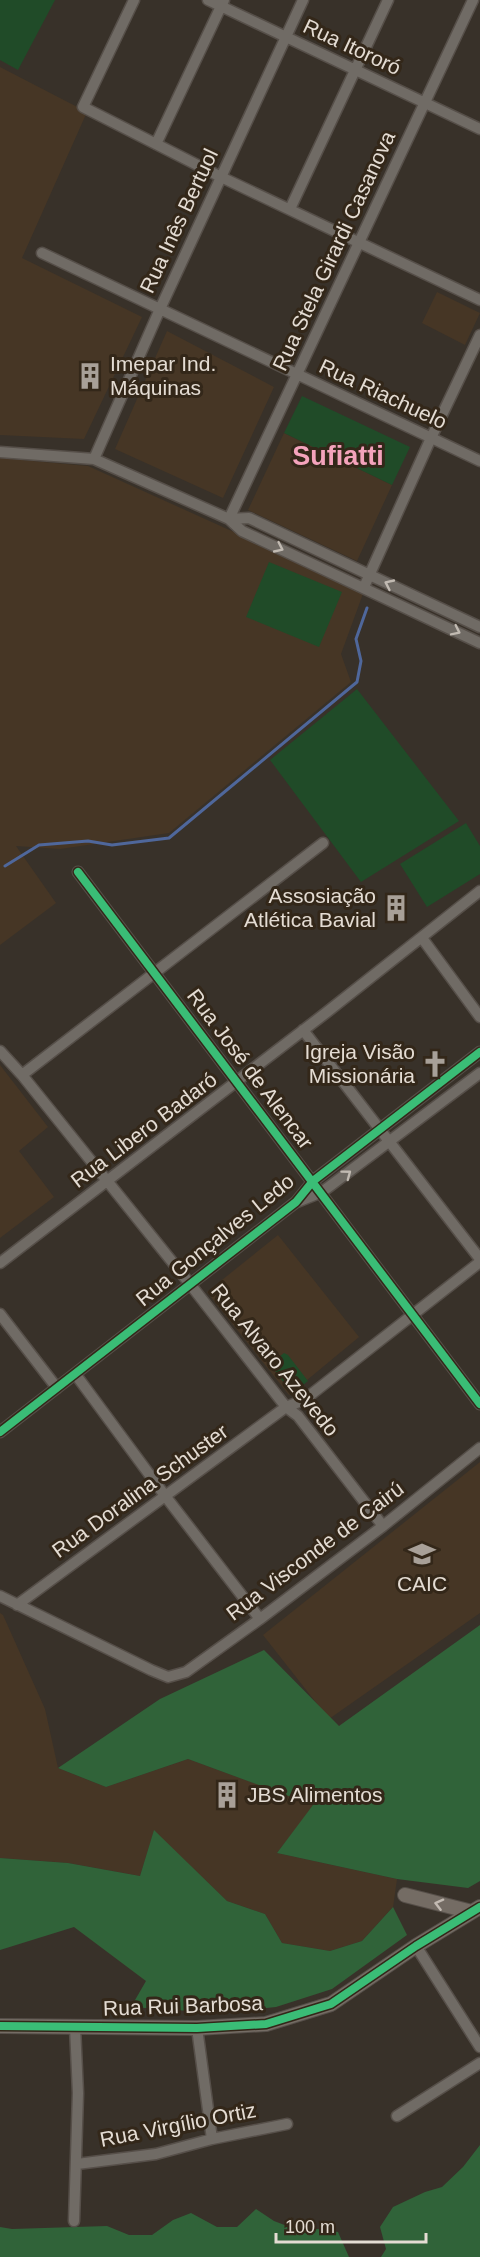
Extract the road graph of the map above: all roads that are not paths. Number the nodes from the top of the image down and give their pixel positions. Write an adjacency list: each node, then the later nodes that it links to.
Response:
1 (134, 0): 11 (street)
2 (208, 0): 6 (street, Rua Itororó)
3 (303, 0): 7 (street, Rua Inês Bertuol)
4 (388, 0): 8 (street)
5 (474, 0): 9 (street, Rua Stela Girardi Casanova)
6 (223, 3): 7 (street, Rua Itororó); 11 (street)
7 (286, 37): 8 (street, Rua Itororó); 12 (street, Rua Inês Bertuol)
8 (356, 69): 9 (street, Rua Itororó); 13 (street)
9 (425, 104): 10 (street, Rua Itororó); 14 (street, Rua Stela Girardi Casanova)
10 (480, 129)
11 (156, 144): 12 (street)
12 (221, 177): 13 (street); 17 (street, Rua Inês Bertuol)
13 (290, 209): 14 (street)
14 (359, 242): 16 (street); 19 (street, Rua Stela Girardi Casanova)
15 (42, 253): 17 (street, Rua Riachuelo)
16 (480, 300)
17 (160, 309): 19 (street, Rua Riachuelo); 22 (street, Rua Inês Bertuol)
18 (480, 335): 20 (street)
19 (298, 376): 20 (street, Rua Riachuelo); 24 (street, Rua Stela Girardi Casanova)
20 (431, 438): 23 (street, Rua Riachuelo); 27 (street)
21 (0, 452): 22 (street)
22 (94, 459): 24 (street)
23 (480, 461)
24 (229, 519): 25 (street); 26 (street, one-way to 26)
25 (308, 546): 26 (street); 27 (street)
26 (302, 558): 28 (street)
27 (370, 574): 28 (street); 29 (street, one-way to 27)
28 (364, 587): 30 (street)
29 (442, 608): 30 (street); 31 (street)
30 (435, 622): 32 (street, one-way to 32)
31 (480, 627)
32 (480, 643)
33 (323, 843): 37 (street)
34 (78, 872): 37 (street, Rua José de Alencar)
35 (480, 891): 36 (street, Rua Libero Badaró)
36 (422, 938): 38 (street); 39 (street, Rua Libero Badaró)
37 (154, 973): 43 (street); 44 (street, Rua José de Alencar)
38 (480, 1017)
39 (303, 1030): 44 (street, Rua Libero Badaró); 47 (street)
40 (0, 1051): 43 (street, Rua Alvaro Azevedo)
41 (480, 1052): 45 (street, Rua Gonçalves Ledo)
42 (480, 1073): 46 (street, Rua Gonçalves Ledo)
43 (22, 1076): 49 (street, Rua Alvaro Azevedo)
44 (237, 1081): 49 (street, Rua Libero Badaró); 50 (street, Rua José de Alencar)
45 (438, 1084): 46 (street); 47 (street, Rua Gonçalves Ledo)
46 (447, 1098): 48 (street, Rua Gonçalves Ledo)
47 (379, 1129): 48 (street); 50 (street, Rua Gonçalves Ledo)
48 (389, 1142): 51 (street, Rua Gonçalves Ledo, one-way to 48); 53 (street)
49 (105, 1181): 54 (street, Rua Libero Badaró); 55 (street, Rua Alvaro Azevedo)
50 (313, 1181): 51 (street, Rua José de Alencar); 52 (street, Rua Gonçalves Ledo)
51 (322, 1192): 52 (street, Rua Gonçalves Ledo); 57 (street, Rua José de Alencar)
52 (296, 1202): 55 (street, Rua Gonçalves Ledo)
53 (480, 1261): 57 (street, Rua Doralina Schuster)
54 (0, 1263)
55 (190, 1284): 58 (street, Rua Gonçalves Ledo); 61 (street, Rua Alvaro Azevedo)
56 (0, 1314): 59 (street)
57 (413, 1314): 60 (street, Rua José de Alencar); 61 (street, Rua Doralina Schuster)
58 (76, 1375): 59 (street, Rua Gonçalves Ledo); 64 (street)
59 (57, 1389): 62 (street, Rua Gonçalves Ledo)
60 (480, 1404)
61 (286, 1407): 64 (street, Rua Doralina Schuster); 65 (street, Rua Alvaro Azevedo)
62 (0, 1432)
63 (480, 1448): 65 (street, Rua Visconde de Cairú)
64 (166, 1497): 67 (street, Rua Doralina Schuster); 68 (street)
65 (383, 1526): 68 (street, Rua Visconde de Cairú)
66 (0, 1596): 67 (street)
67 (17, 1605): 68 (street, Rua Visconde de Cairú)
68 (260, 1619)
69 (405, 1895): 70 (main road, one-way to 69)
70 (476, 1909): 71 (main road, Rua Rui Barbosa)
71 (416, 1946): 74 (main road, Rua Rui Barbosa); 75 (street)
72 (0, 2026): 73 (main road, Rua Rui Barbosa)
73 (75, 2027): 74 (main road, Rua Rui Barbosa); 80 (street)
74 (197, 2028): 79 (street)
75 (480, 2047)
76 (480, 2063): 77 (street)
77 (397, 2116)
78 (287, 2124): 79 (street, Rua Virgílio Ortiz)
79 (212, 2139): 80 (street, Rua Virgílio Ortiz)
80 (77, 2164): 81 (street)
81 (74, 2221)

